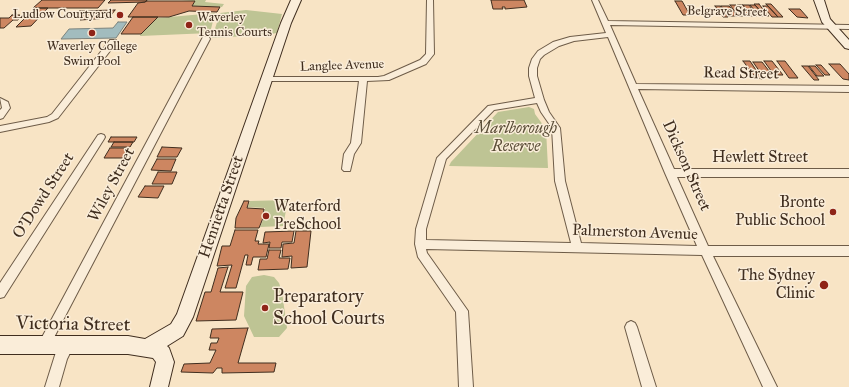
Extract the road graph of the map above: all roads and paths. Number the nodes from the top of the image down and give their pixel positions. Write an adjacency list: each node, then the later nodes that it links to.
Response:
1 (296, 0): 12 (street, Henrietta Street)
2 (430, 0): 13 (street, Langlee Avenue)
3 (594, 0): 5 (street, Dickson Street)
4 (818, 0): 6 (street)
5 (605, 23): 6 (street, Belgrave Street); 8 (street, Dickson Street)
6 (830, 26): 7 (street, Belgrave Street); 11 (street)
7 (849, 27)
8 (610, 35): 14 (street, Dickson Street); 16 (street)
9 (206, 40): 31 (street, Wiley Street)
10 (113, 42): 19 (street)
11 (849, 46)
12 (266, 79): 13 (street, Langlee Avenue); 33 (street, Henrietta Street)
13 (363, 80): 21 (street)
14 (632, 86): 15 (street, Read Street); 22 (street, Dickson Street)
15 (849, 90)
16 (540, 100): 24 (street); 25 (street)
17 (0, 101): 18 (street)
18 (0, 116)
19 (0, 129)
20 (101, 137): 28 (street, O'Dowd Street)
21 (347, 169)
22 (670, 173): 23 (street, Hewlett Street); 26 (street, Dickson Street)
23 (849, 173)
24 (420, 244): 25 (street, Palmerston Avenue); 36 (street)
25 (577, 247): 26 (street, Palmerston Avenue)
26 (706, 251): 27 (street, Palmerston Avenue); 38 (street, Dickson Street)
27 (849, 251)
28 (0, 293)
29 (631, 327): 37 (street)
30 (0, 345): 31 (street, Victoria Street)
31 (44, 345): 32 (street, Victoria Street)
32 (68, 345): 33 (street, Victoria Street); 34 (street)
33 (146, 349): 35 (street)
34 (52, 387)
35 (159, 387)
36 (466, 387)
37 (649, 387)
38 (770, 387)

